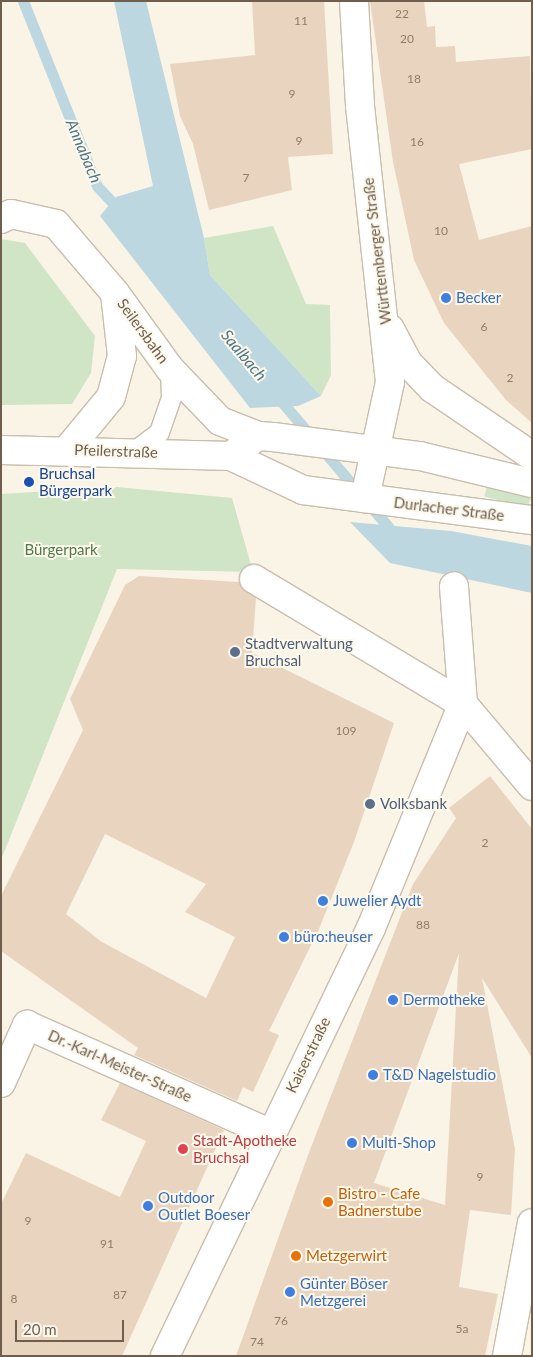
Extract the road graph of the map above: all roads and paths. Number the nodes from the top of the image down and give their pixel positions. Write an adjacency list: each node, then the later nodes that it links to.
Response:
1 (354, 1): 4 (street, Württemberger Straße)
2 (1, 219): 3 (street, Seilersbahn)
3 (115, 293): 5 (street, Seilersbahn); 7 (street, Seilersbahn)
4 (386, 321): 10 (street, Württemberger Straße); 12 (street)
5 (170, 369): 6 (street, Seilersbahn); 9 (lane, Seilersbahn)
6 (265, 436): 10 (street); 11 (street)
7 (68, 449): 8 (street, Pfeilerstraße); 9 (street, Pfeilerstraße)
8 (1, 450)
9 (134, 451): 11 (street, Pfeilerstraße)
10 (371, 452): 13 (street); 14 (street, Württemberger Straße)
11 (231, 456): 14 (street, Pfeilerstraße)
12 (532, 456)
13 (532, 483)
14 (365, 498): 15 (street, Durlacher Straße)
15 (532, 520)
16 (254, 579): 18 (street)
17 (454, 586): 18 (street)
18 (463, 704): 19 (street); 21 (street, Kaiserstraße)
19 (532, 786)
20 (1, 1083): 21 (street, Dr.-Karl-Meister-Straße)
21 (270, 1133): 23 (street, Kaiserstraße)
22 (532, 1223): 24 (street)
23 (165, 1356)
24 (507, 1356)

